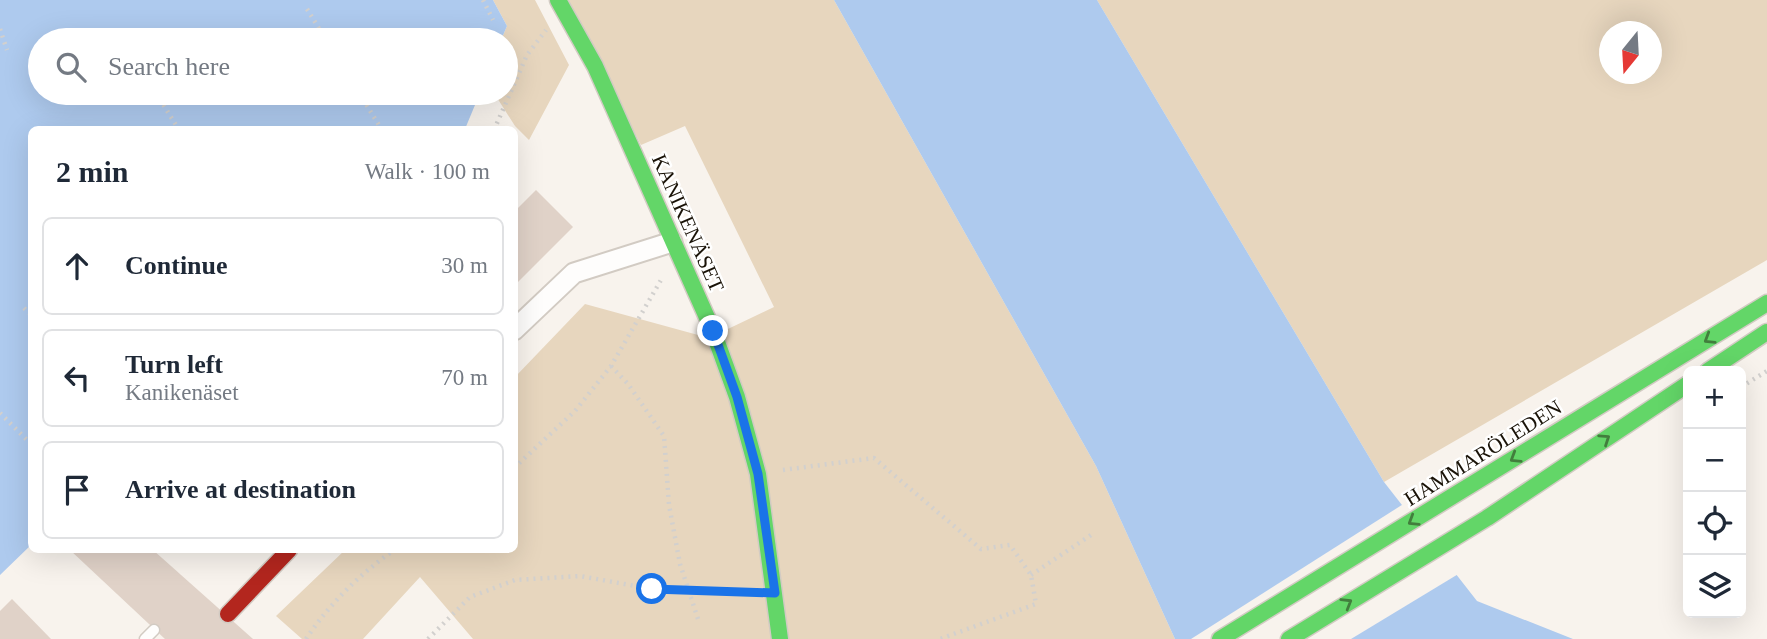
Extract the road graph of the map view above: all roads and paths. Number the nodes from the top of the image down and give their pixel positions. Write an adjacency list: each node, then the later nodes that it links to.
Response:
1 (483, 0): 5 (path)
2 (558, 0): 4 (main road, KANIKENÄSET)
3 (307, 9): 6 (path)
4 (567, 16): 9 (path); 16 (main road, KANIKENÄSET)
5 (493, 20)
6 (319, 28)
7 (0, 29): 8 (path)
8 (7, 50)
9 (518, 75)
10 (163, 105): 13 (path)
11 (366, 105): 14 (path)
12 (505, 105): 15 (path)
13 (177, 126)
14 (380, 126)
15 (496, 126)
16 (674, 248): 20 (street); 22 (path); 30 (main road, KANIKENÄSET)
17 (1767, 303): 45 (main road, HAMMARÖLEDEN, one-way to 45)
18 (24, 308): 19 (path)
19 (28, 312)
20 (518, 326)
21 (1767, 332): 23 (main road)
22 (611, 366): 29 (path); 35 (path)
23 (1716, 366)
24 (1767, 371): 25 (path)
25 (1746, 384)
26 (1683, 387): 46 (main road, one-way to 26)
27 (0, 413): 28 (path)
28 (28, 440)
29 (518, 464)
30 (758, 474): 34 (path); 36 (main road, KANIKENÄSET)
31 (1094, 533): 34 (path)
32 (286, 553): 37 (main road)
33 (390, 553): 41 (path)
34 (1031, 575): 44 (path)
35 (692, 592): 36 (path); 38 (path); 42 (path)
36 (775, 593): 43 (main road, KANIKENÄSET)
37 (228, 614)
38 (698, 619)
39 (154, 630): 40 (lane)
40 (145, 639)
41 (306, 639)
42 (428, 639)
43 (780, 639)
44 (940, 639)
45 (1220, 639)
46 (1289, 639)

